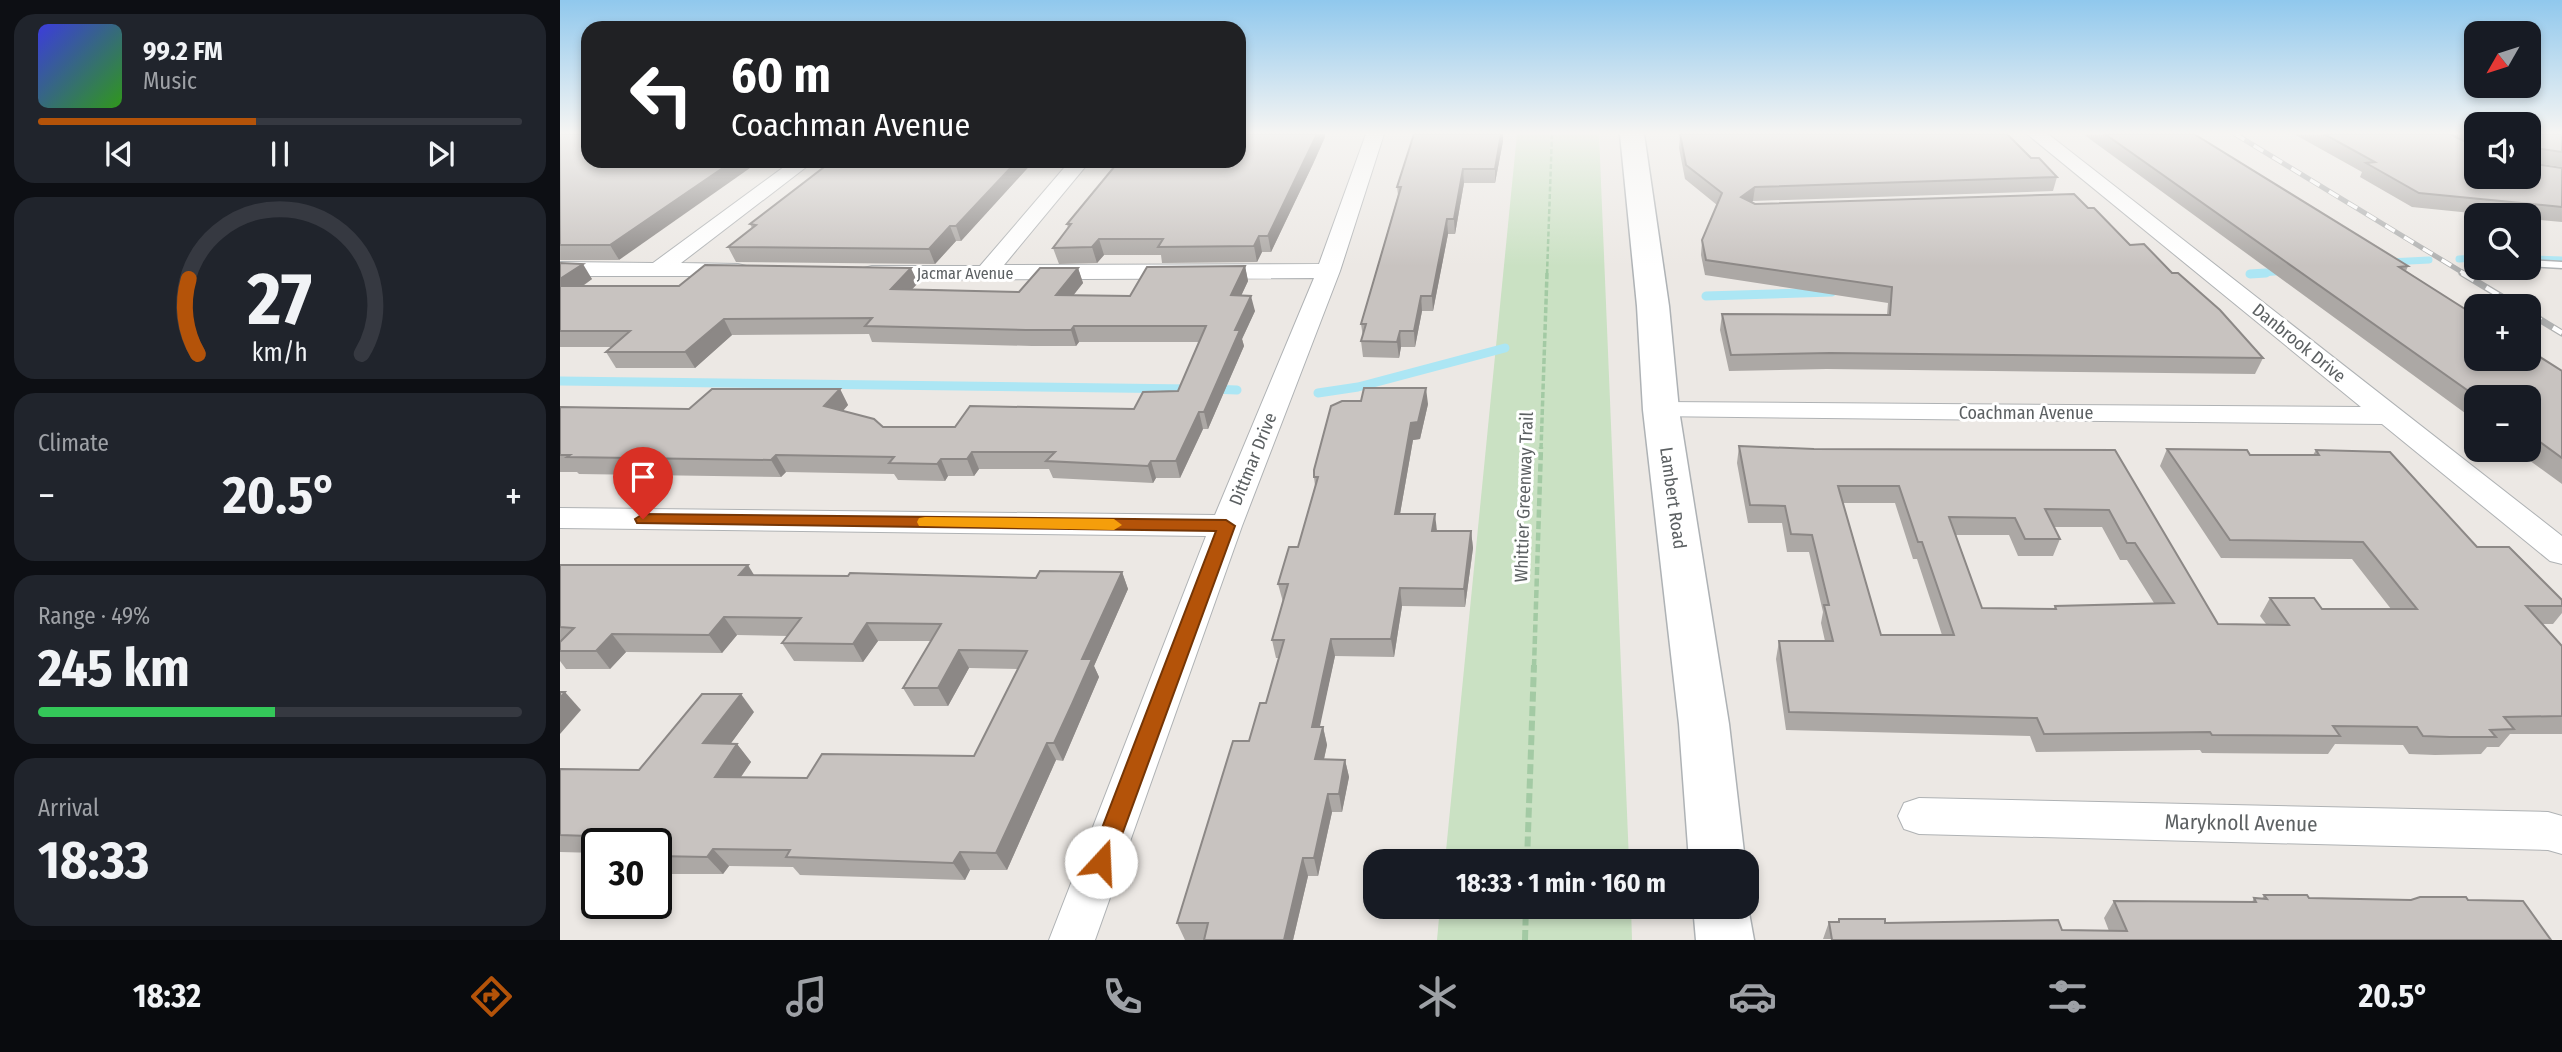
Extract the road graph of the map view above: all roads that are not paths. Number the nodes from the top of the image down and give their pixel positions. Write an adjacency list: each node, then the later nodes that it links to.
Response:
1 (782, 178): 11 (street)
2 (1066, 178): 15 (street)
3 (1360, 178): 12 (street, Dittmar Drive)
4 (1637, 178): 16 (main road, Lambert Road)
5 (2091, 178): 6 (street, Danbrook Drive)
6 (2116, 198): 7 (street); 17 (street, Danbrook Drive)
7 (2088, 199)
8 (2541, 264): 9 (lane)
9 (2562, 265)
10 (560, 269): 11 (street)
11 (658, 271): 13 (street)
12 (1328, 271): 15 (street, Jacmar Avenue); 19 (street, Dittmar Drive)
13 (767, 272)
14 (849, 272): 15 (street, Jacmar Avenue)
15 (985, 274)
16 (1661, 410): 17 (street, Coachman Avenue); 23 (main road, Lambert Road)
17 (2390, 416): 20 (street, Danbrook Drive)
18 (560, 518): 19 (street)
19 (1226, 526): 25 (street, Dittmar Drive)
20 (2562, 553)
21 (1919, 816): 22 (street, Maryknoll Avenue)
22 (2562, 835)
23 (1716, 849)
24 (1723, 919): 26 (main road)
25 (1072, 940)
26 (1725, 940)

